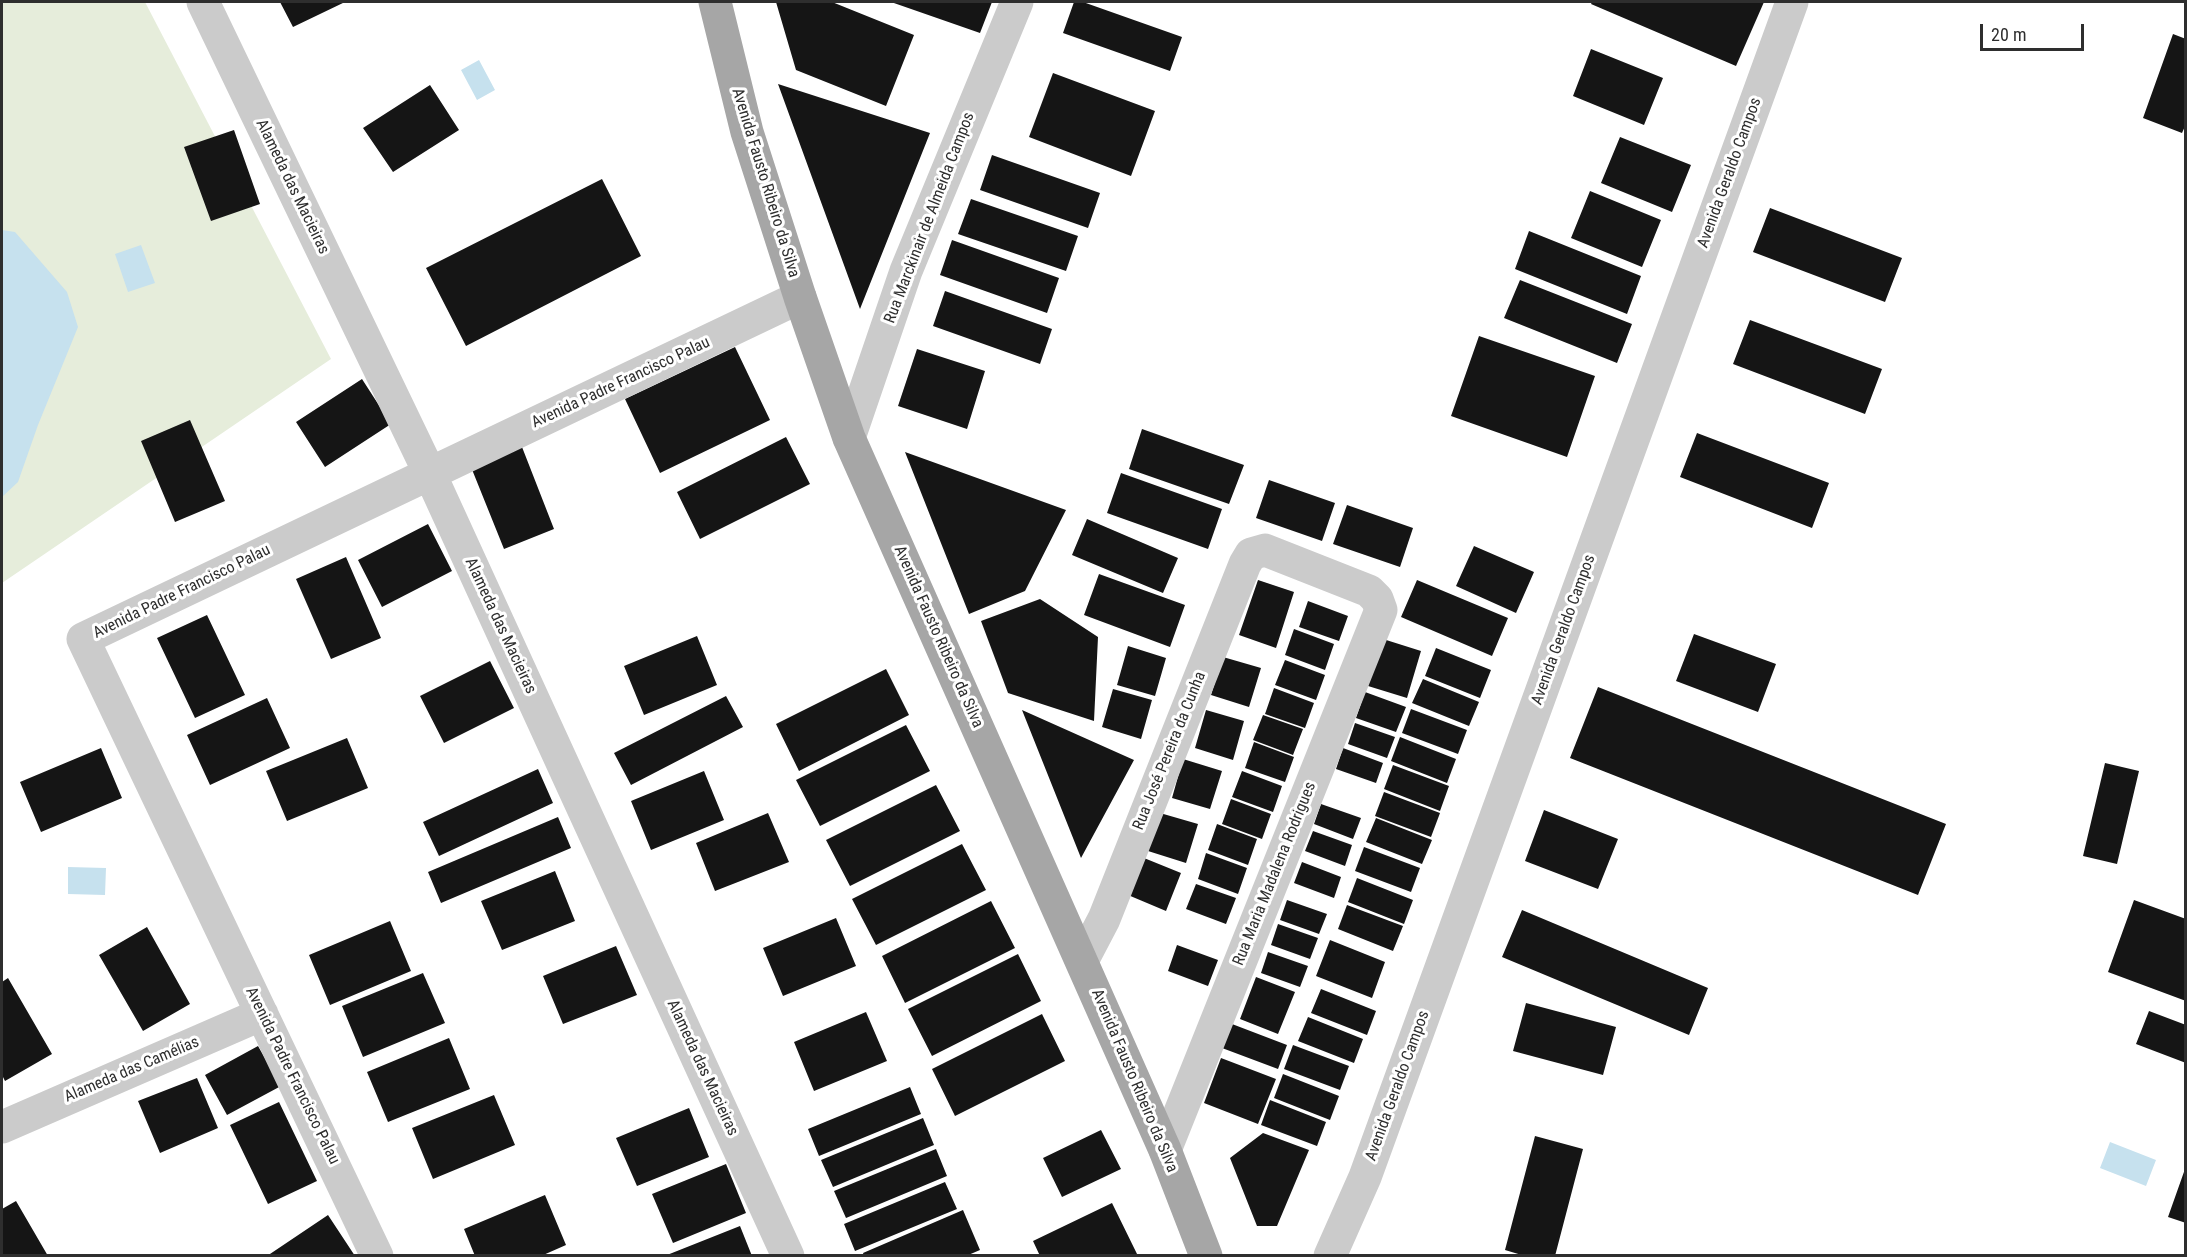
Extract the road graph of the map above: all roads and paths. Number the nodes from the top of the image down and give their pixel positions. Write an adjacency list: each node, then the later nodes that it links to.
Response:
1 (203, 2): 7 (street, Alameda das Macieiras)
2 (715, 2): 5 (main road, Avenida Fausto Ribeiro da Silva)
3 (1017, 2): 6 (street, Rua Marckinair de Almeida Campos)
4 (1792, 2): 16 (street, Avenida Geraldo Campos)
5 (800, 297): 6 (main road, Avenida Fausto Ribeiro da Silva); 7 (street, Avenida Padre Francisco Palau)
6 (849, 438): 9 (main road, Avenida Fausto Ribeiro da Silva)
7 (430, 474): 10 (street, Avenida Padre Francisco Palau); 14 (street, Alameda das Macieiras)
8 (1265, 550): 9 (street, Rua José Pereira da Cunha); 12 (street, Rua Maria Madalena Rodrigues)
9 (1082, 961): 12 (main road, Avenida Fausto Ribeiro da Silva)
10 (262, 1014): 11 (street, Alameda das Camélias); 13 (street, Avenida Padre Francisco Palau)
11 (2, 1127)
12 (1165, 1150): 15 (main road, Avenida Fausto Ribeiro da Silva)
13 (377, 1256)
14 (788, 1256)
15 (1206, 1256)
16 (1330, 1256)

